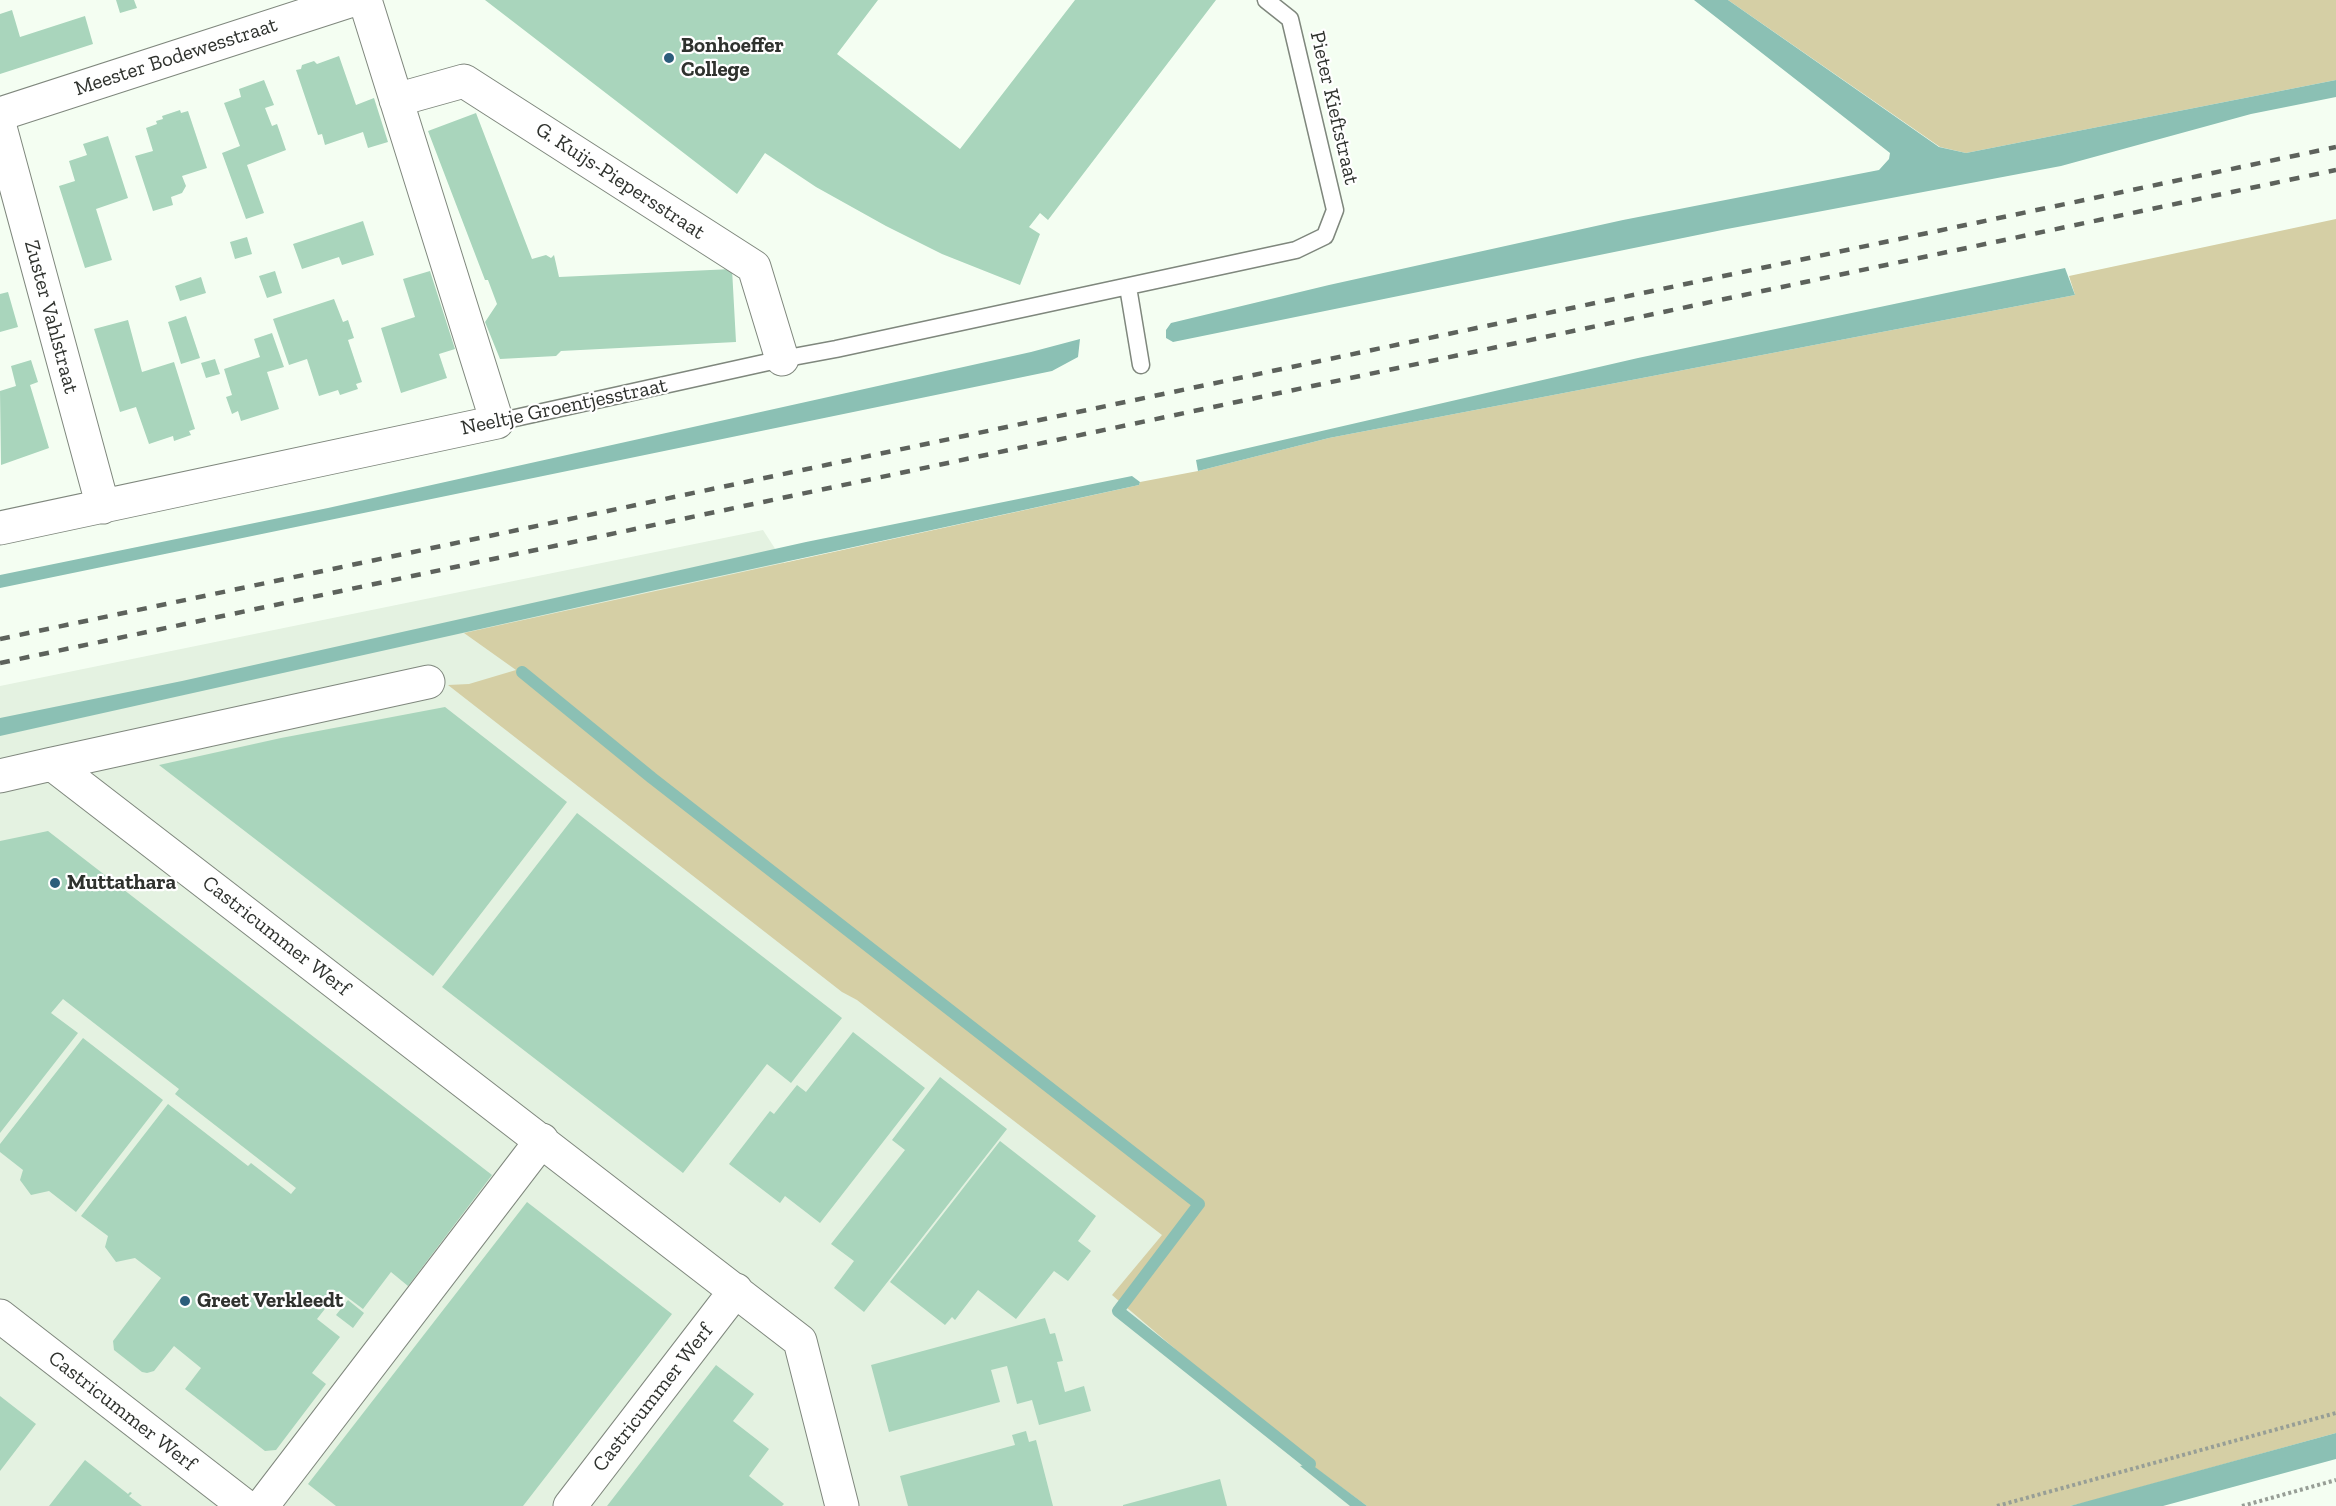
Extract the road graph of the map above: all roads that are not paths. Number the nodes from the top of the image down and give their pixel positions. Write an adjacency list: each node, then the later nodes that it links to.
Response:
1 (352, 0): 5 (street, Meester Bodewesstraat)
2 (365, 0): 4 (street)
3 (1266, 0): 7 (lane, Pieter Kieftstraat)
4 (396, 100): 9 (street, G. Kuijs-Piepersstraat); 11 (street)
5 (0, 114)
6 (0, 127): 12 (street, Zuster Vahlstraat)
7 (1325, 236): 8 (lane, Neeltje Groentjesstraat)
8 (1128, 287): 9 (lane, Neeltje Groentjesstraat); 10 (lane)
9 (782, 359): 11 (lane, Neeltje Groentjesstraat)
10 (1141, 365)
11 (497, 422): 12 (street, Neeltje Groentjesstraat)
12 (103, 507): 13 (street, Neeltje Groentjesstraat)
13 (0, 528)
14 (428, 682): 15 (street)
15 (52, 764): 16 (street); 17 (street, Castricummer Werf)
16 (0, 776)
17 (542, 1140): 18 (street, Castricummer Werf); 21 (street)
18 (735, 1290): 22 (street, Castricummer Werf); 23 (street, Castricummer Werf)
19 (0, 1316): 20 (street, Castricummer Werf)
20 (245, 1506)
21 (261, 1506)
22 (570, 1506)
23 (842, 1506)

